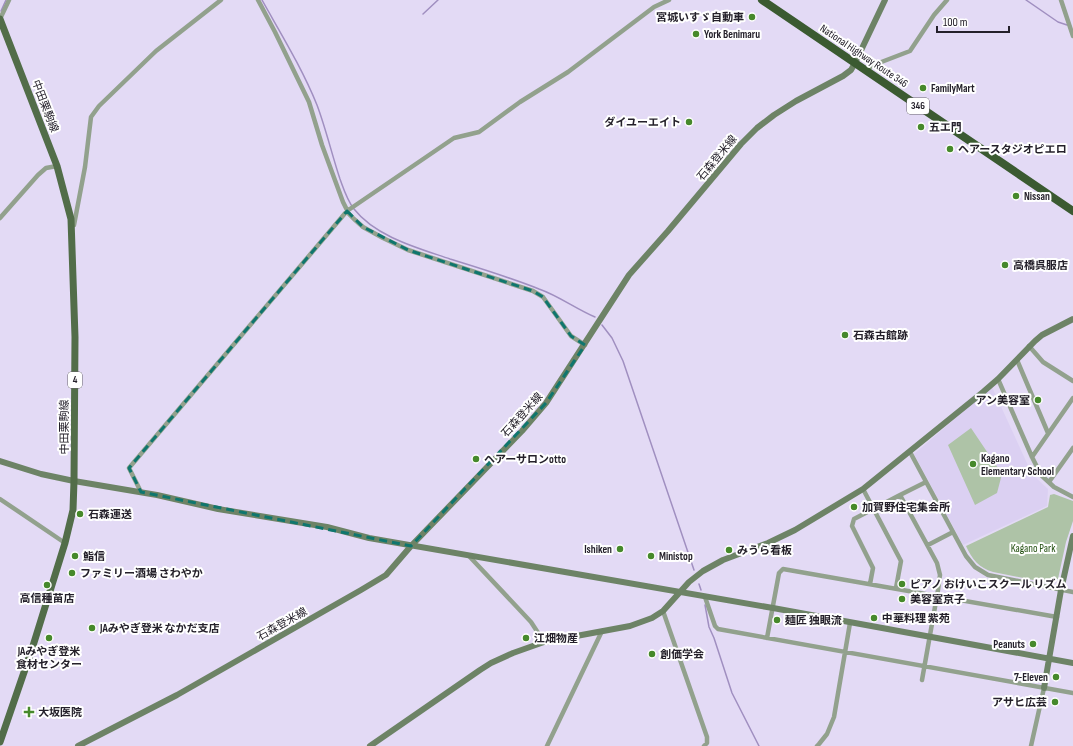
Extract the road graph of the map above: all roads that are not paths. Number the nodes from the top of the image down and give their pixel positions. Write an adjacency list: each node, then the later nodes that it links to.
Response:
1 (9, 0): 9 (street)
2 (220, 0): 17 (street)
3 (258, 0): 14 (street)
4 (669, 0): 14 (street)
5 (762, 0): 11 (highway, National Highway Route 346 / 346)
6 (885, 0): 11 (street, 石森登米線)
7 (947, 0): 12 (street)
8 (1061, 0): 10 (street)
9 (0, 19): 13 (main road, 中田栗駒線 / 4)
10 (1073, 36)
11 (856, 63): 12 (highway, National Highway Route 346 / 346); 19 (street, 石森登米線)
12 (866, 71): 15 (highway, National Highway Route 346 / 346)
13 (57, 166): 16 (street); 17 (main road, 中田栗駒線 / 4)
14 (349, 210): 19 (street); 34 (street)
15 (1073, 211)
16 (0, 218)
17 (72, 233): 30 (main road, 中田栗駒線 / 4)
18 (1073, 319): 20 (street)
19 (585, 345): 43 (street, 石森登米線)
20 (1029, 346): 21 (street); 23 (street)
21 (1017, 360): 22 (street); 25 (street)
22 (998, 379): 27 (street); 28 (street)
23 (1073, 381)
24 (1073, 398): 25 (street)
25 (1048, 433): 28 (street)
26 (1073, 448): 32 (street)
27 (910, 452): 31 (street); 33 (street)
28 (1032, 457): 32 (street)
29 (0, 461): 30 (street)
30 (74, 481): 34 (street); 41 (main road, 中田栗駒線 / 4)
31 (926, 482): 35 (street); 39 (street)
32 (1049, 482): 36 (street)
33 (863, 489): 38 (street); 48 (street)
34 (141, 492): 43 (street)
35 (900, 495): 38 (street); 42 (street)
36 (1073, 497)
37 (0, 500): 41 (street)
38 (874, 510): 45 (street); 46 (street)
39 (953, 532): 42 (street); 47 (street)
40 (1073, 536): 47 (street)
41 (65, 543): 67 (main road, 中田栗駒線 / 4)
42 (928, 545): 50 (street)
43 (411, 546): 44 (street); 68 (street, 石森登米線)
44 (469, 555): 48 (street); 59 (street)
45 (870, 584): 46 (street); 52 (street)
46 (896, 588): 50 (street)
47 (1061, 590): 49 (street); 54 (street)
48 (678, 592): 51 (street); 53 (street)
49 (1073, 592)
50 (937, 596): 54 (street); 57 (street)
51 (705, 597): 52 (street); 58 (street)
52 (773, 608): 55 (street); 58 (street)
53 (663, 611): 56 (street); 71 (street)
54 (1057, 617): 61 (street)
55 (850, 623): 57 (street); 60 (street)
56 (602, 631): 59 (street); 70 (street)
57 (929, 637): 61 (street); 63 (street)
58 (767, 638): 60 (street)
59 (544, 642): 69 (street)
60 (846, 652): 63 (street); 72 (street)
61 (1049, 659): 62 (street); 65 (street)
62 (1073, 663)
63 (924, 666): 64 (street); 65 (street)
64 (922, 680)
65 (1044, 688): 66 (street); 73 (street)
66 (1073, 693)
67 (0, 742)
68 (78, 746)
69 (370, 746)
70 (547, 746)
71 (704, 746)
72 (817, 746)
73 (1031, 746)

